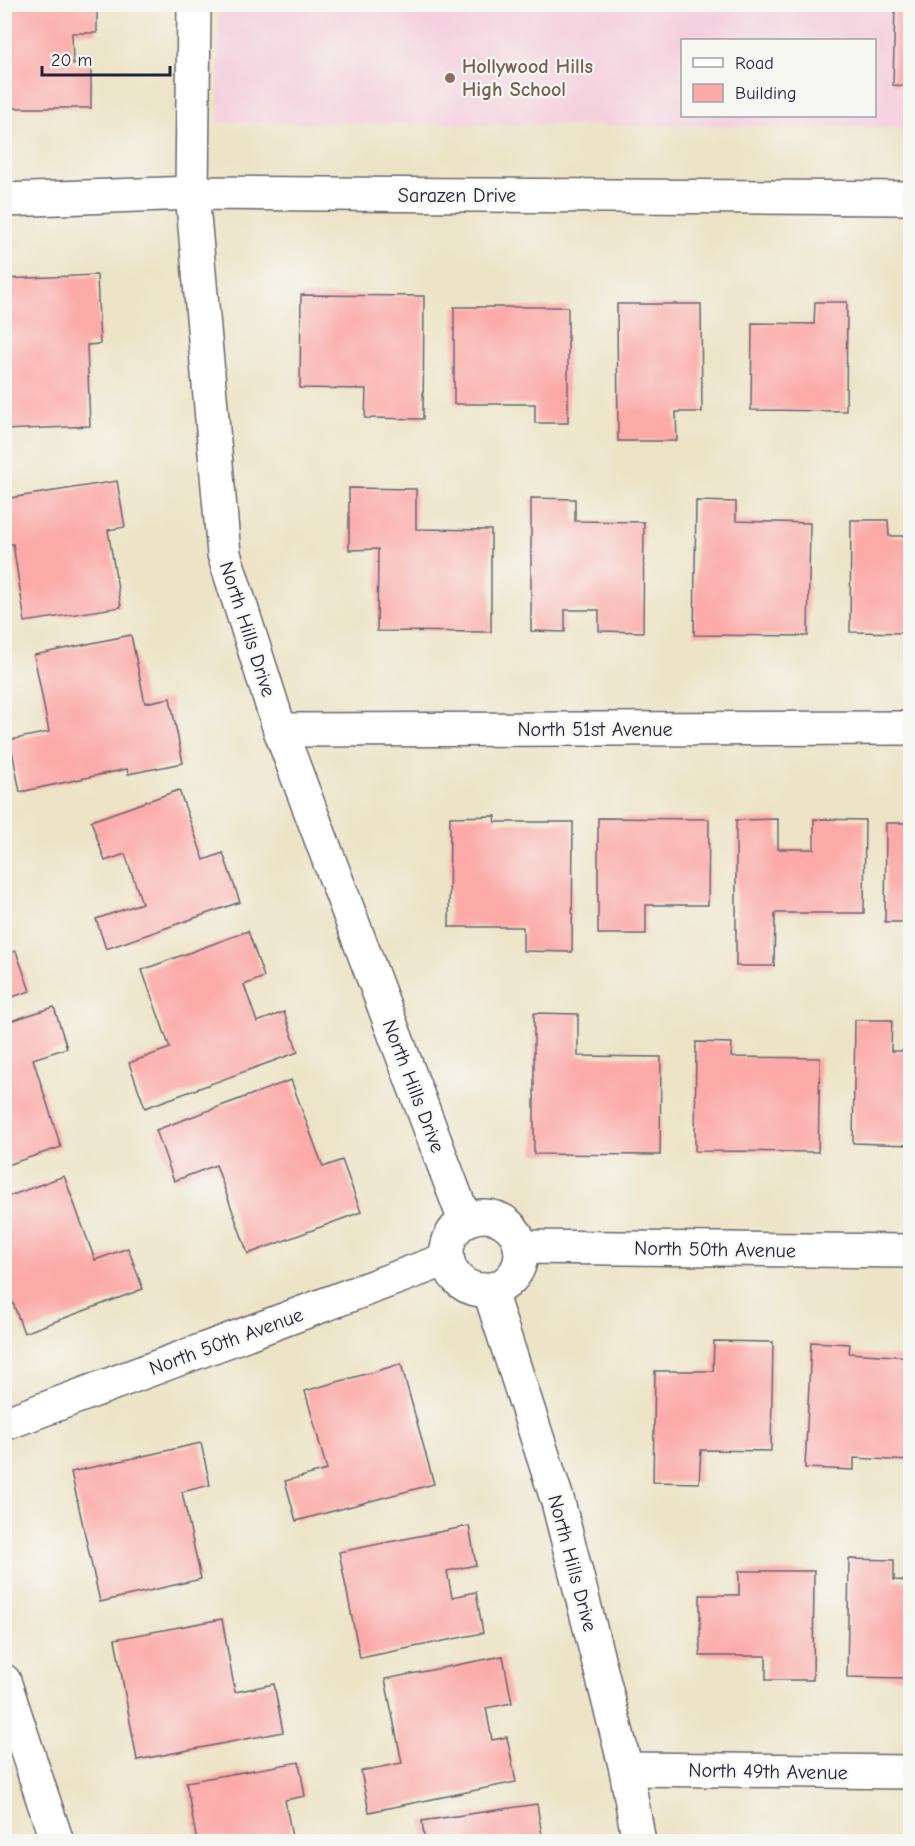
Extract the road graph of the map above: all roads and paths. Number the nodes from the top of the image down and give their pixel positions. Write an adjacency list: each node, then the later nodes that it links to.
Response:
1 (194, 4): 2 (street, North Hills Drive)
2 (192, 193): 3 (street, Sarazen Drive); 4 (street, Sarazen Drive); 6 (street, North Hills Drive)
3 (910, 198)
4 (4, 200)
5 (910, 728): 6 (street, North 51st Avenue)
6 (280, 730): 7 (street, North Hills Drive)
7 (465, 1221): 8 (street); 10 (street)
8 (520, 1247): 9 (street, North 50th Avenue); 11 (street)
9 (910, 1251)
10 (447, 1259): 11 (street); 12 (street, North 50th Avenue)
11 (489, 1289): 14 (street, North Hills Drive)
12 (4, 1424)
13 (4, 1681): 16 (street)
14 (626, 1768): 15 (street, North 49th Avenue); 17 (street, North Hills Drive)
15 (910, 1772)
16 (57, 1842)
17 (639, 1842)

